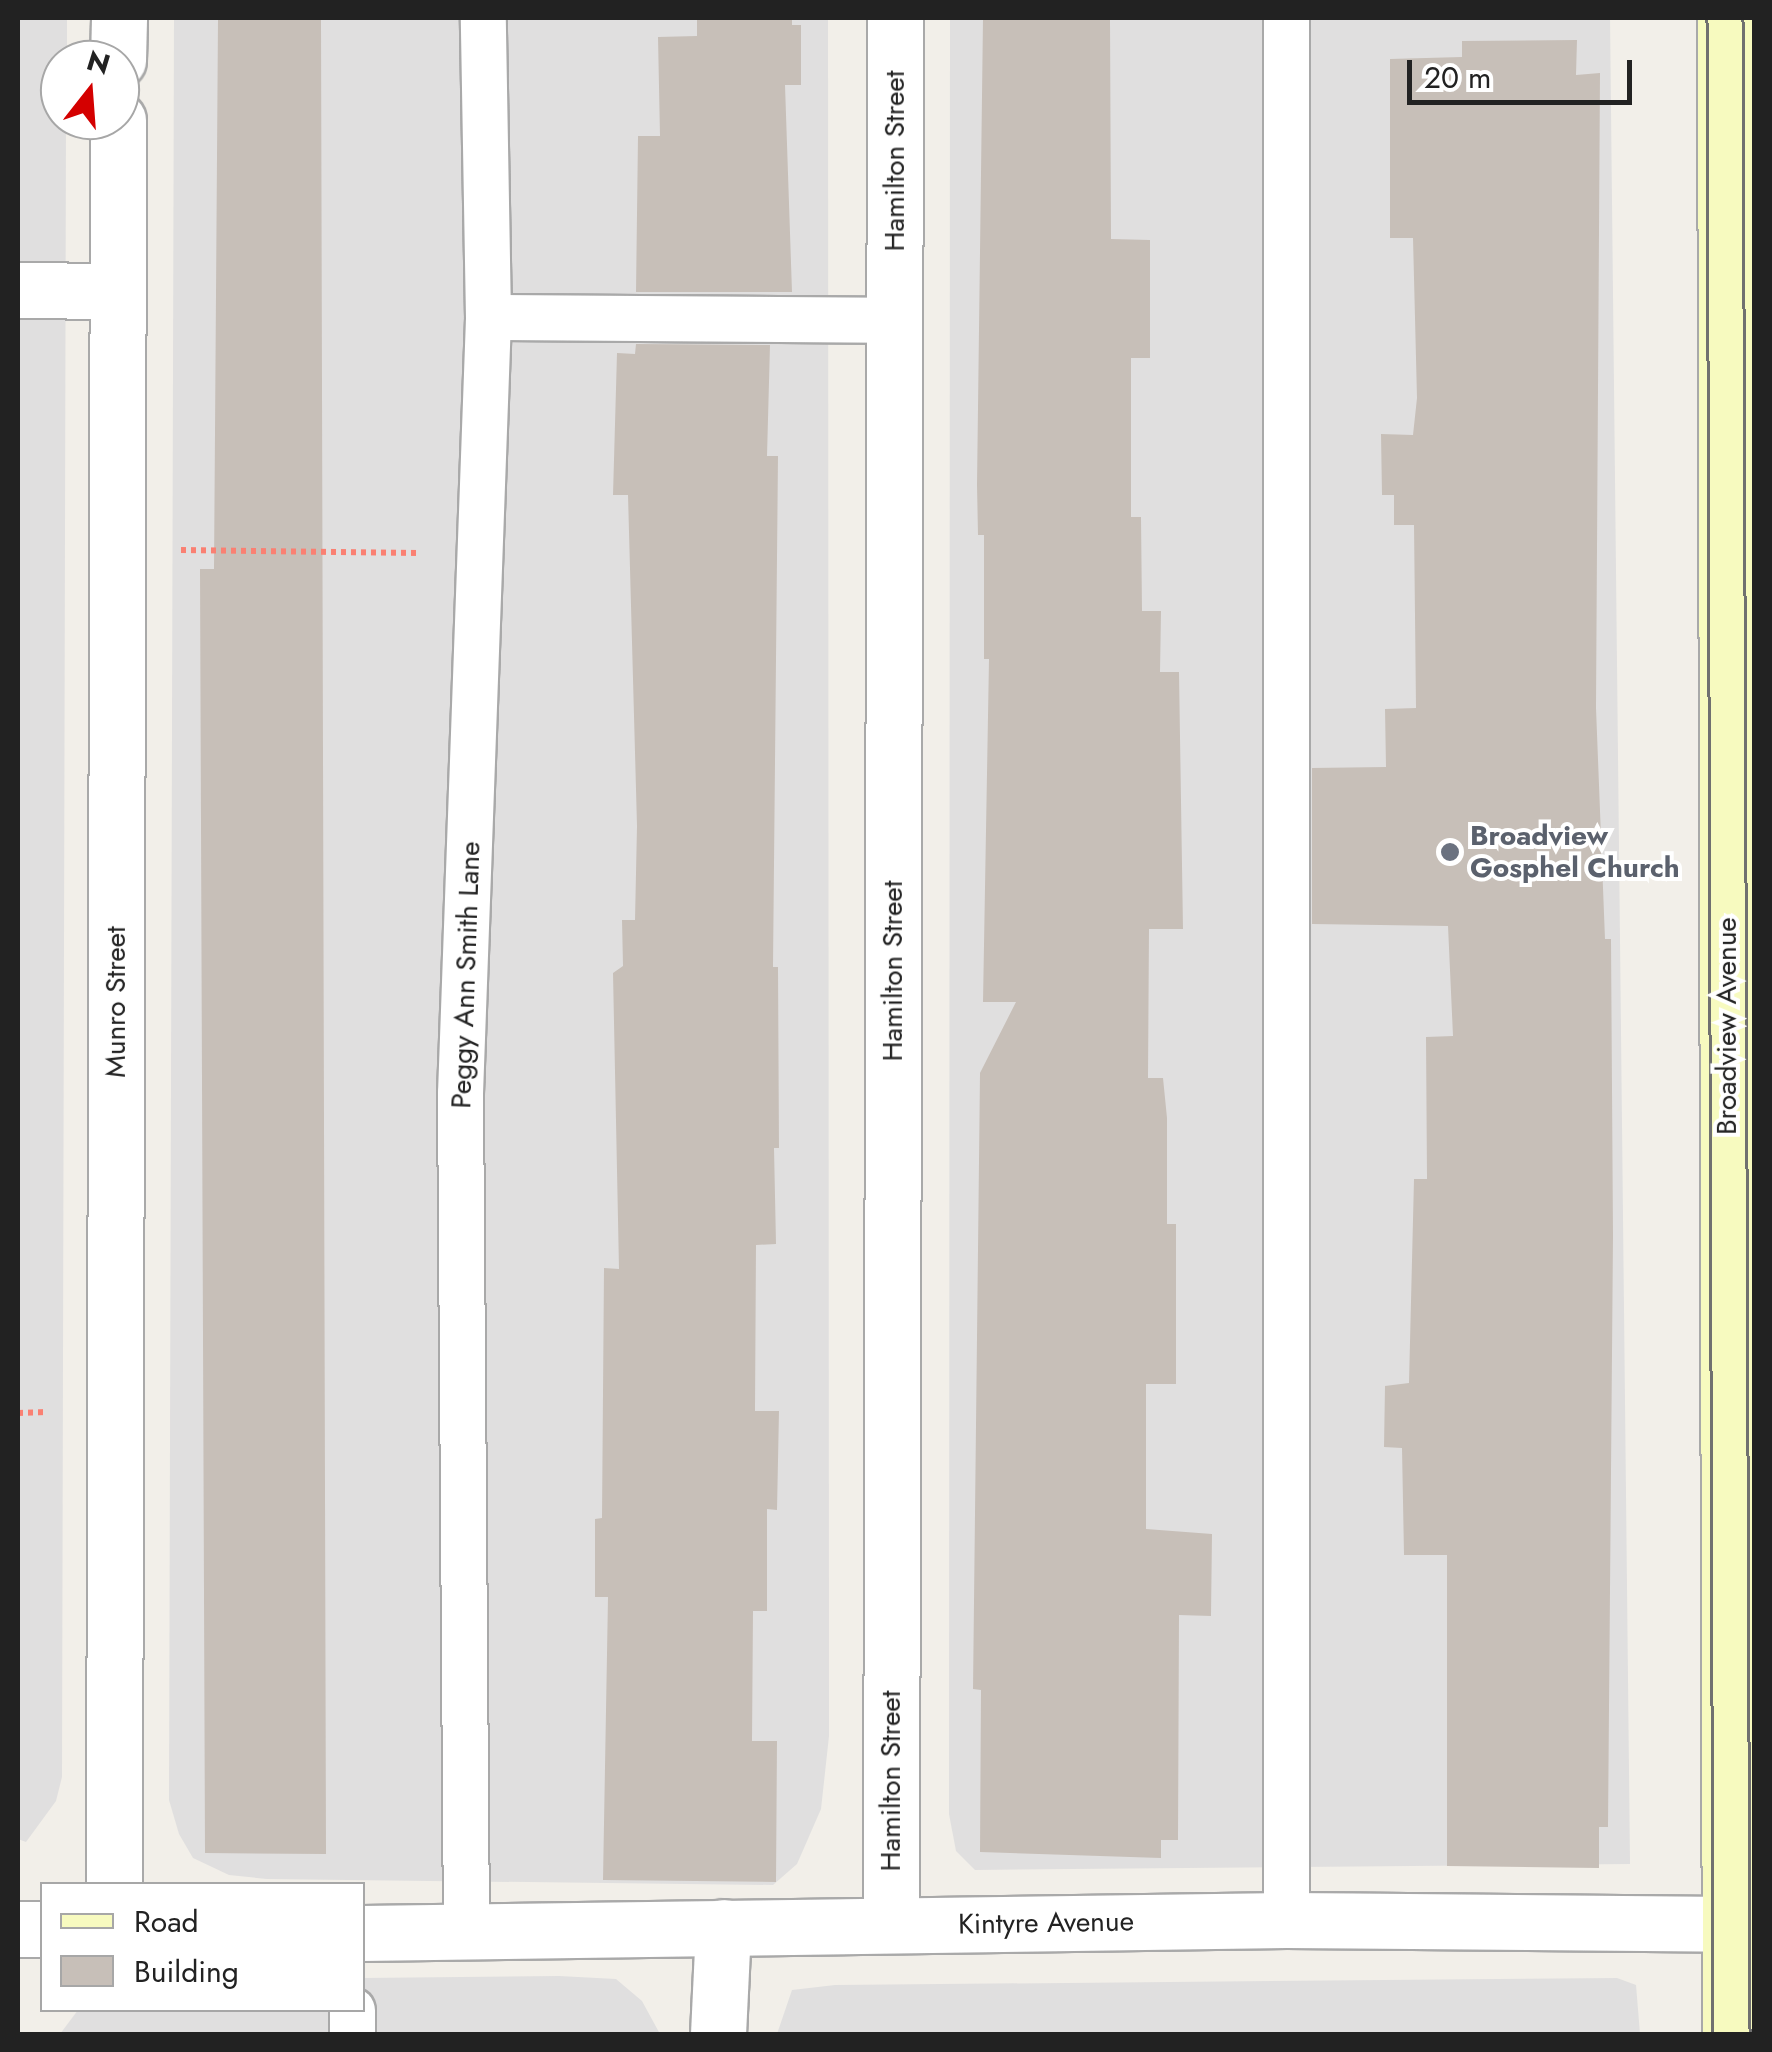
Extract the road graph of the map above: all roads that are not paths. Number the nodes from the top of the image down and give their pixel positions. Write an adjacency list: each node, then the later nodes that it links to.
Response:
1 (483, 18): 8 (lane, Peggy Ann Smith Lane)
2 (895, 18): 9 (street, Hamilton Street)
3 (1286, 18): 12 (lane)
4 (1725, 18): 10 (main road, Broadview Avenue)
5 (118, 140): 7 (street, Munro Street)
6 (18, 290): 7 (street)
7 (117, 291): 11 (street, Munro Street)
8 (488, 317): 9 (lane); 16 (lane, Peggy Ann Smith Lane)
9 (895, 320): 14 (street, Hamilton Street)
10 (1742, 1831): 13 (main road, Broadview Avenue)
11 (114, 1882)
12 (1286, 1920): 13 (street, Kintyre Avenue); 14 (street, Kintyre Avenue)
13 (1730, 1924): 19 (main road, Broadview Avenue)
14 (890, 1925): 15 (street, Kintyre Avenue)
15 (723, 1927): 16 (street, Kintyre Avenue); 18 (street)
16 (466, 1932): 17 (street, Kintyre Avenue)
17 (365, 1933)
18 (718, 2034)
19 (1730, 2034)

